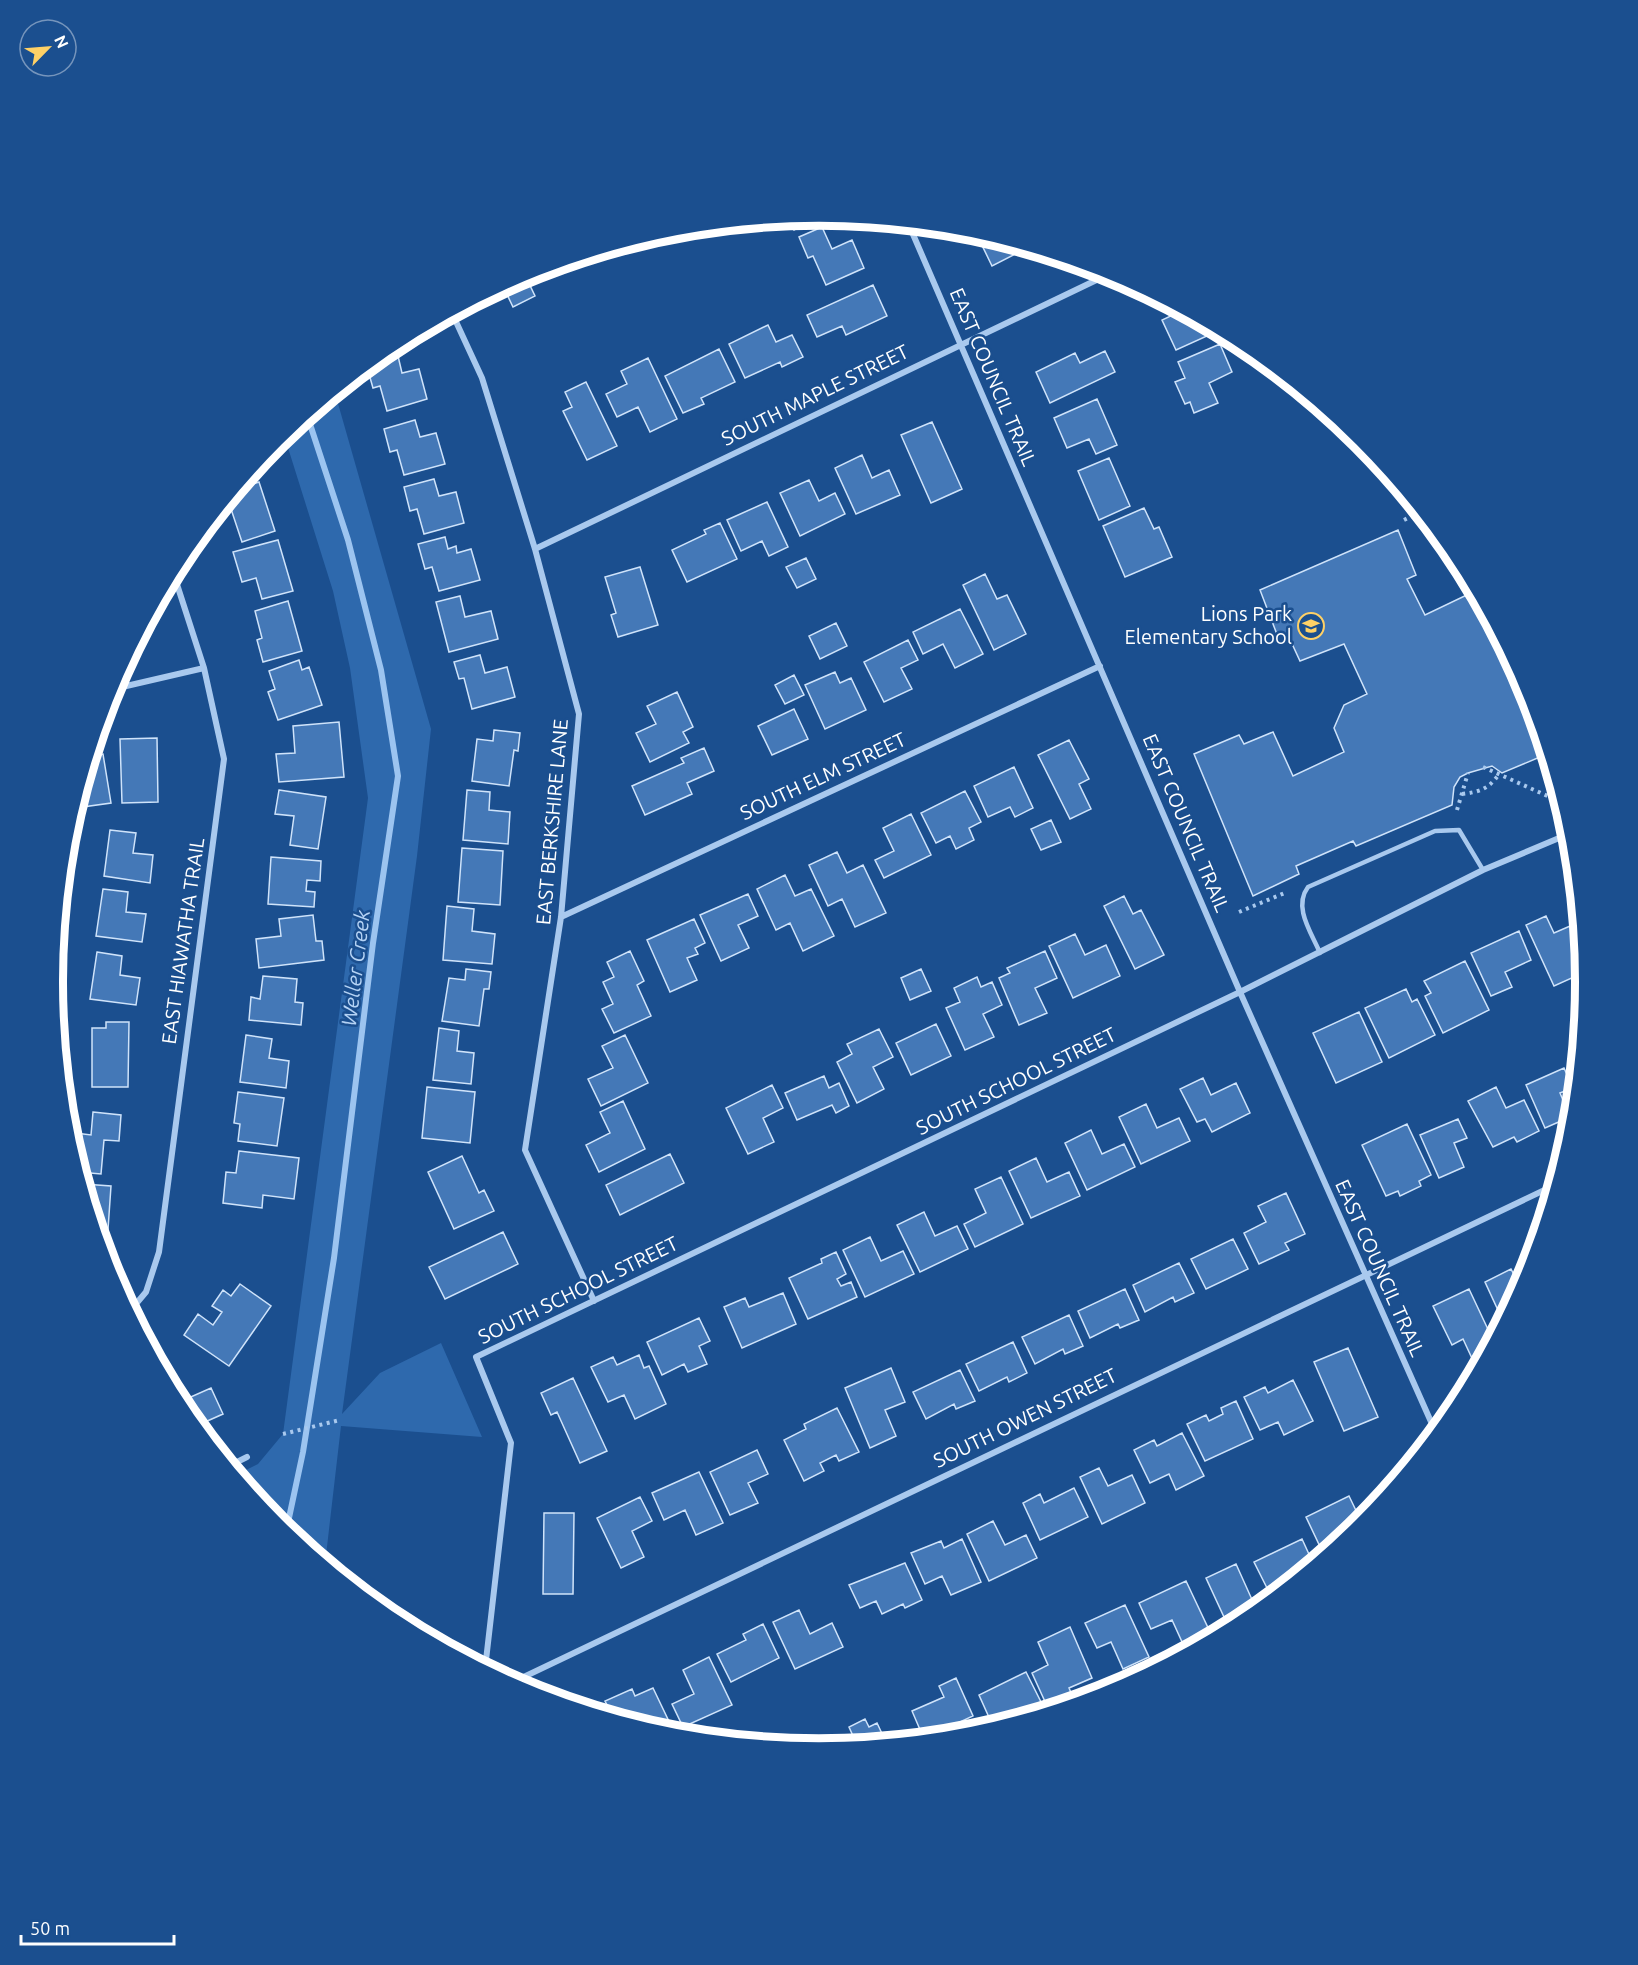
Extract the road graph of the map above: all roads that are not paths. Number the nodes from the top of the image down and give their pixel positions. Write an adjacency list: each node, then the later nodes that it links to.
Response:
1 (912, 232): 4 (street, EAST COUNCIL TRAIL)
2 (1095, 279): 4 (street, SOUTH MAPLE STREET)
3 (455, 320): 5 (street, EAST BERKSHIRE LANE)
4 (960, 343): 5 (street, SOUTH MAPLE STREET); 7 (street, EAST COUNCIL TRAIL)
5 (536, 549): 12 (street, EAST BERKSHIRE LANE)
6 (177, 583): 8 (street, EAST HIAWATHA TRAIL)
7 (1100, 666): 12 (street, SOUTH ELM STREET); 14 (street, EAST COUNCIL TRAIL)
8 (204, 668): 9 (street); 18 (street, EAST HIAWATHA TRAIL)
9 (124, 687)
10 (1560, 837): 11 (street, SOUTH SCHOOL STREET)
11 (1483, 870): 13 (street, SOUTH SCHOOL STREET); 13 (lane)
12 (561, 916): 17 (street, EAST BERKSHIRE LANE)
13 (1320, 953): 14 (street, SOUTH SCHOOL STREET)
14 (1240, 992): 16 (street, EAST COUNCIL TRAIL); 17 (street, SOUTH SCHOOL STREET)
15 (1546, 1189): 16 (street, SOUTH OWEN STREET)
16 (1364, 1274): 19 (street, EAST COUNCIL TRAIL); 23 (street, SOUTH OWEN STREET)
17 (594, 1301): 22 (street, SOUTH SCHOOL STREET)
18 (135, 1305)
19 (1432, 1425)
20 (247, 1457): 21 (street)
21 (236, 1463)
22 (486, 1661)
23 (522, 1678)

